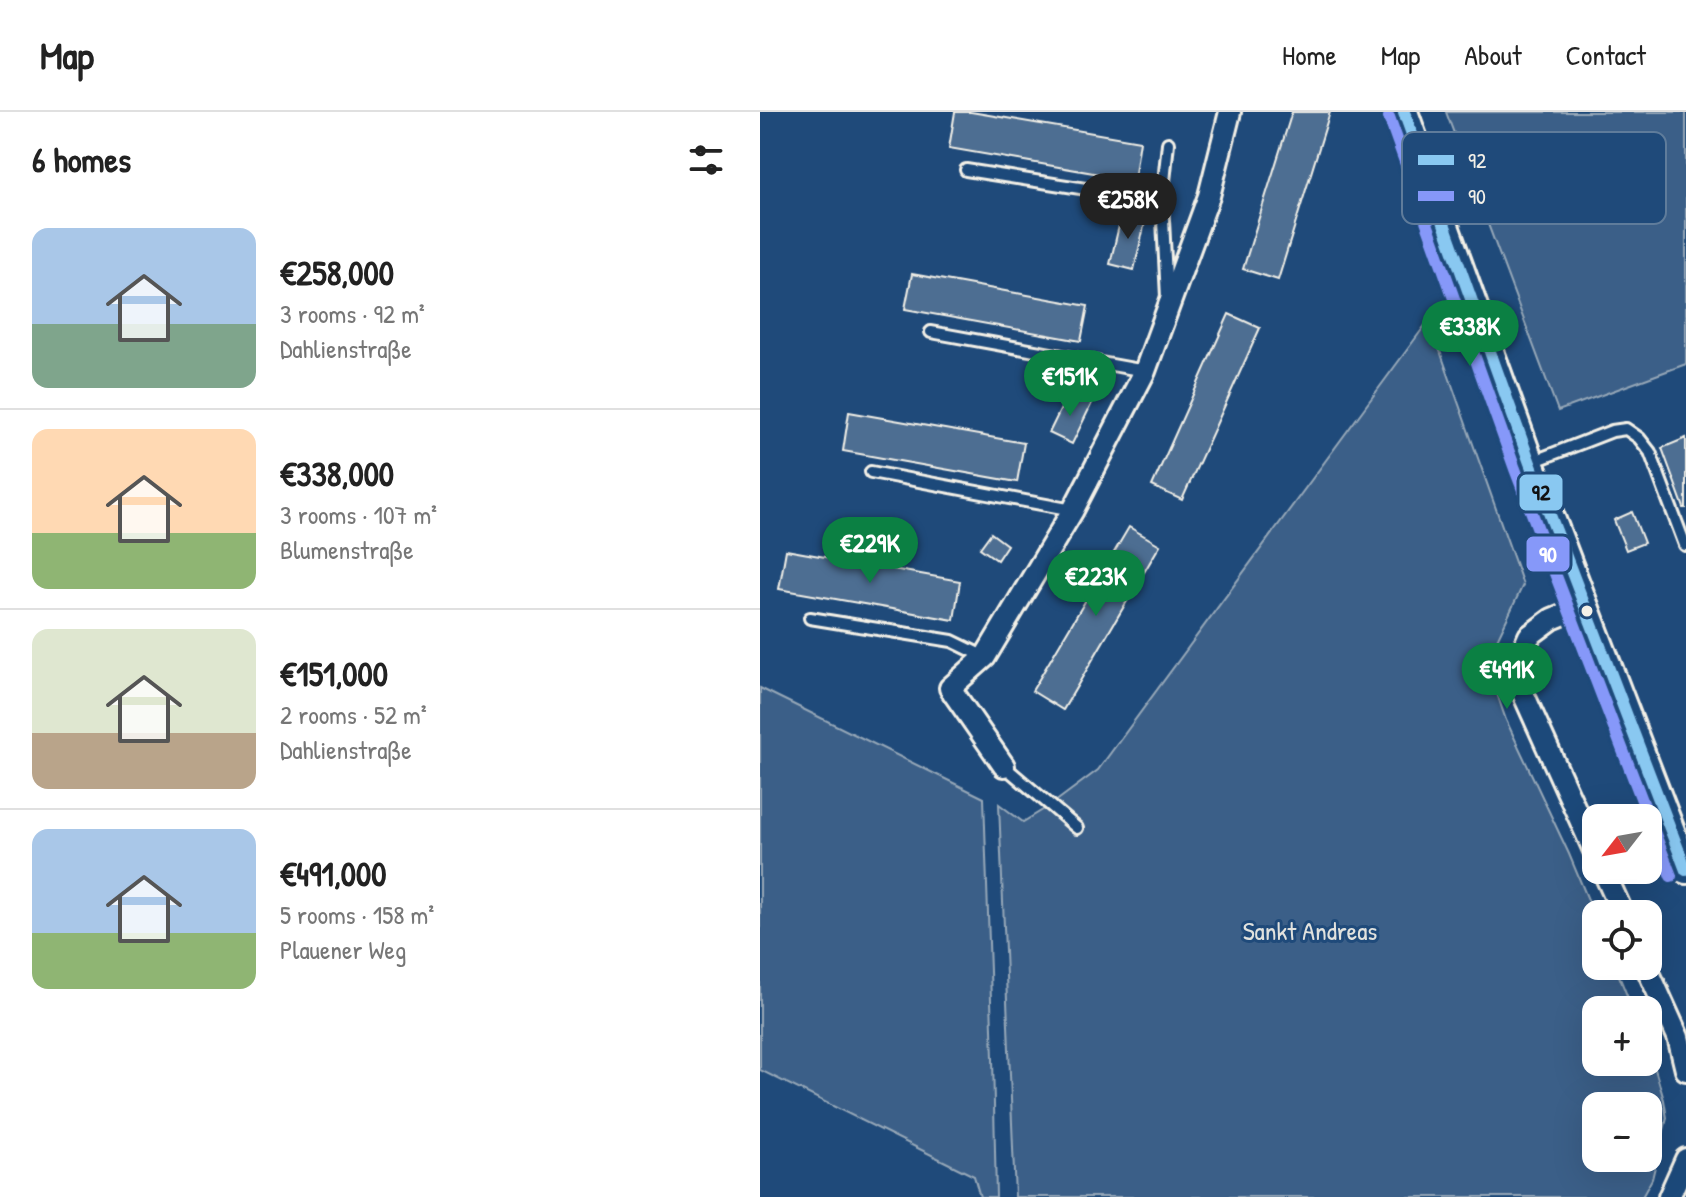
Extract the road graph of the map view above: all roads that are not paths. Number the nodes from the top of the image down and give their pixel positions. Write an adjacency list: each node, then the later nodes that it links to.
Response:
1 (1230, 112): 8 (street)
2 (1404, 112): 3 (street)
3 (1411, 132)
4 (1168, 143): 6 (lane)
5 (966, 170): 6 (lane)
6 (1162, 201): 8 (lane)
7 (1444, 224): 11 (street)
8 (1167, 311): 10 (street)
9 (931, 332): 10 (lane)
10 (1145, 371): 13 (street)
11 (1530, 463): 14 (lane); 15 (street)
12 (871, 472): 13 (lane)
13 (1073, 510): 17 (street)
14 (1685, 545)
15 (1584, 606): 19 (street); 21 (street)
16 (810, 618): 17 (lane)
17 (985, 657): 18 (street)
18 (1004, 766): 20 (lane)
19 (1582, 824)
20 (1077, 828)
21 (1686, 870)
22 (1652, 980): 23 (street)
23 (1686, 1070)
24 (1686, 1159): 25 (street)
25 (1669, 1197)

